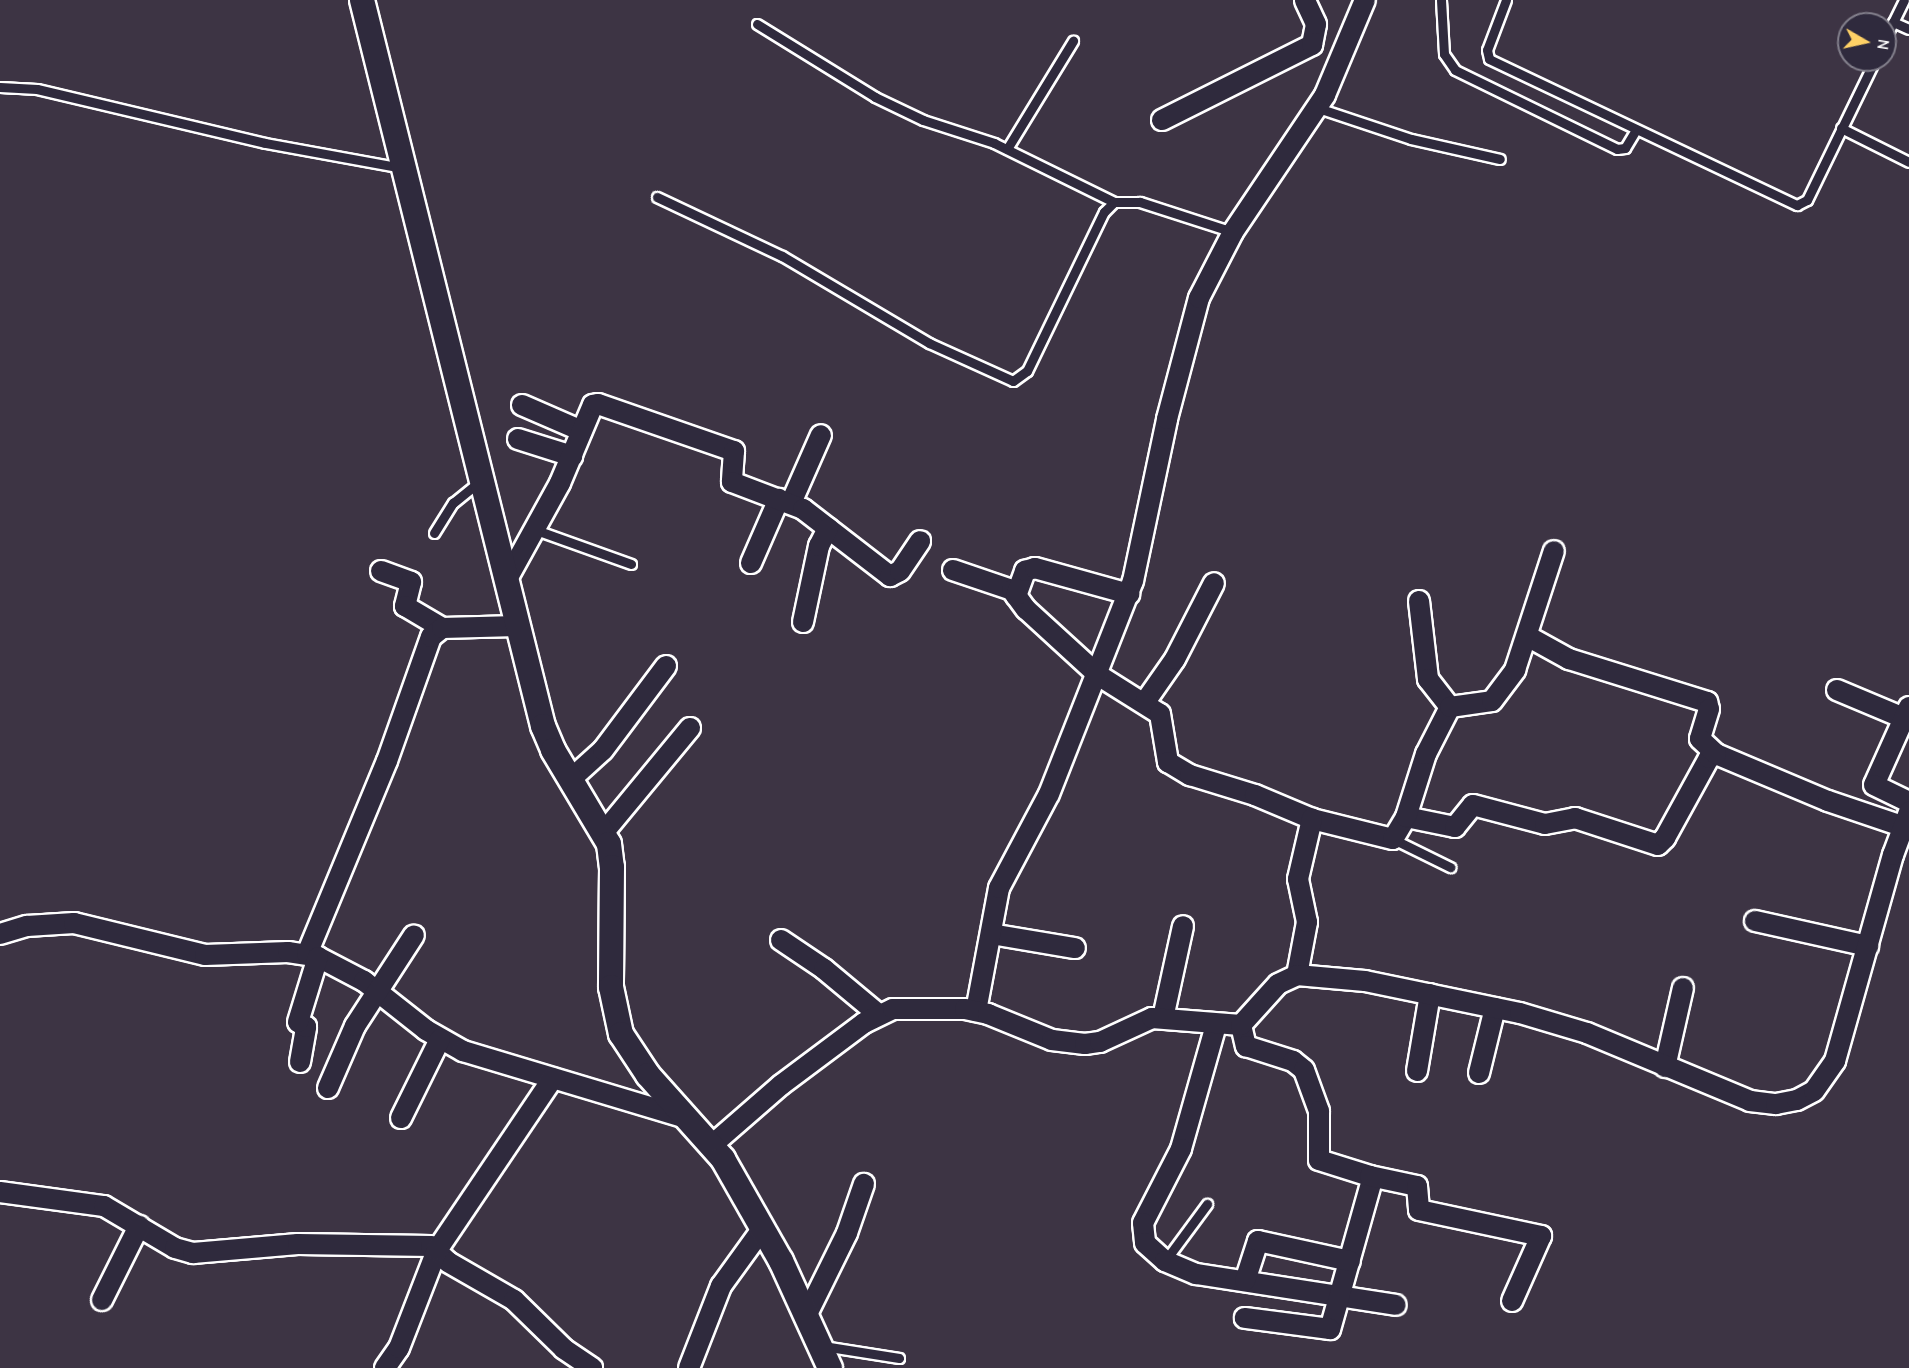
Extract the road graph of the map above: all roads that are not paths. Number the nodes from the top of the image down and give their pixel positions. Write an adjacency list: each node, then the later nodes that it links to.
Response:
1 (362, 0): 19 (street)
2 (1305, 0): 13 (street)
3 (1365, 0): 12 (street)
4 (1441, 0): 15 (lane)
5 (1506, 0): 15 (lane)
6 (1904, 0): 7 (lane)
7 (1897, 14)
8 (757, 24): 16 (lane)
9 (1074, 41): 16 (lane)
10 (1869, 72): 14 (lane)
11 (0, 87): 19 (lane)
12 (1318, 108): 17 (lane); 22 (street)
13 (1162, 120)
14 (1841, 128): 15 (lane); 18 (lane)
15 (1636, 130)
16 (1007, 149): 21 (lane)
17 (1500, 159)
18 (1909, 162)
19 (405, 168): 28 (street)
20 (657, 197): 21 (lane)
21 (1114, 202): 22 (lane)
22 (1233, 232): 41 (street)
23 (522, 405): 24 (street)
24 (582, 431): 27 (street); 29 (street)
25 (821, 435): 29 (street)
26 (518, 439): 27 (street)
27 (572, 456): 31 (street)
28 (481, 481): 32 (lane); 39 (street)
29 (785, 501): 30 (street); 35 (street)
30 (828, 528): 33 (street); 44 (street)
31 (536, 530): 36 (lane); 39 (street)
32 (434, 533)
33 (920, 541)
34 (1554, 551): 47 (street)
35 (751, 563)
36 (631, 564)
37 (953, 570): 42 (street)
38 (381, 571): 46 (street)
39 (506, 582): 45 (street)
40 (1214, 583): 51 (street)
41 (1129, 594): 42 (street); 49 (street)
42 (1016, 596): 49 (street)
43 (1419, 601): 52 (street)
44 (803, 622)
45 (517, 626): 46 (street); 56 (street)
46 (442, 628): 72 (street)
47 (1529, 637): 52 (street); 55 (street)
48 (666, 666): 56 (street)
49 (1098, 675): 51 (street); 67 (street)
50 (1837, 690): 53 (street)
51 (1145, 702): 59 (street)
52 (1450, 707): 58 (street)
53 (1907, 712): 57 (street)
54 (690, 728): 61 (street)
55 (1716, 754): 58 (street); 60 (street)
56 (571, 779): 61 (street)
57 (1909, 802)
58 (1406, 817): 62 (street)
59 (1312, 819): 62 (street); 73 (street)
60 (1906, 819): 70 (street)
61 (604, 832): 91 (street)
62 (1393, 839): 63 (lane)
63 (1450, 867)
64 (1755, 921): 70 (street)
65 (1183, 926): 80 (street)
66 (0, 934): 72 (street)
67 (991, 934): 71 (street); 78 (street)
68 (414, 935): 75 (street)
69 (781, 940): 79 (street)
70 (1868, 946): 85 (street)
71 (1075, 948)
72 (312, 956): 75 (street); 84 (street)
73 (1297, 975): 76 (street); 82 (street)
74 (1683, 988): 85 (street)
75 (379, 992): 83 (street); 89 (street)
76 (1430, 994): 77 (street); 86 (street)
77 (1495, 1008): 85 (street); 87 (street)
78 (976, 1011): 79 (street); 80 (street)
79 (878, 1014): 92 (street)
80 (1163, 1018): 81 (street)
81 (1216, 1025): 82 (street); 100 (street)
82 (1241, 1025): 93 (street)
83 (440, 1040): 88 (street); 90 (street)
84 (300, 1062)
85 (1665, 1067)
86 (1417, 1071)
87 (1479, 1073)
88 (553, 1078): 91 (street); 99 (street)
89 (328, 1088)
90 (401, 1118)
91 (687, 1118): 92 (street)
92 (712, 1145): 98 (street)
93 (1370, 1176): 101 (street); 105 (street)
94 (864, 1184): 107 (street)
95 (0, 1192): 97 (street)
96 (1207, 1204): 100 (lane)
97 (139, 1226): 99 (street); 104 (street)
98 (763, 1228): 107 (street); 113 (street)
99 (437, 1250): 111 (street); 112 (street)
100 (1166, 1261): 102 (street)
101 (1350, 1262): 102 (street); 103 (street)
102 (1245, 1281): 103 (street)
103 (1339, 1296): 106 (street); 108 (street)
104 (102, 1300)
105 (1512, 1301)
106 (1396, 1305)
107 (807, 1314): 109 (street)
108 (1245, 1318)
109 (821, 1346): 110 (lane); 114 (street)
110 (899, 1358)
111 (385, 1368)
112 (591, 1368)
113 (689, 1368)
114 (830, 1368)

